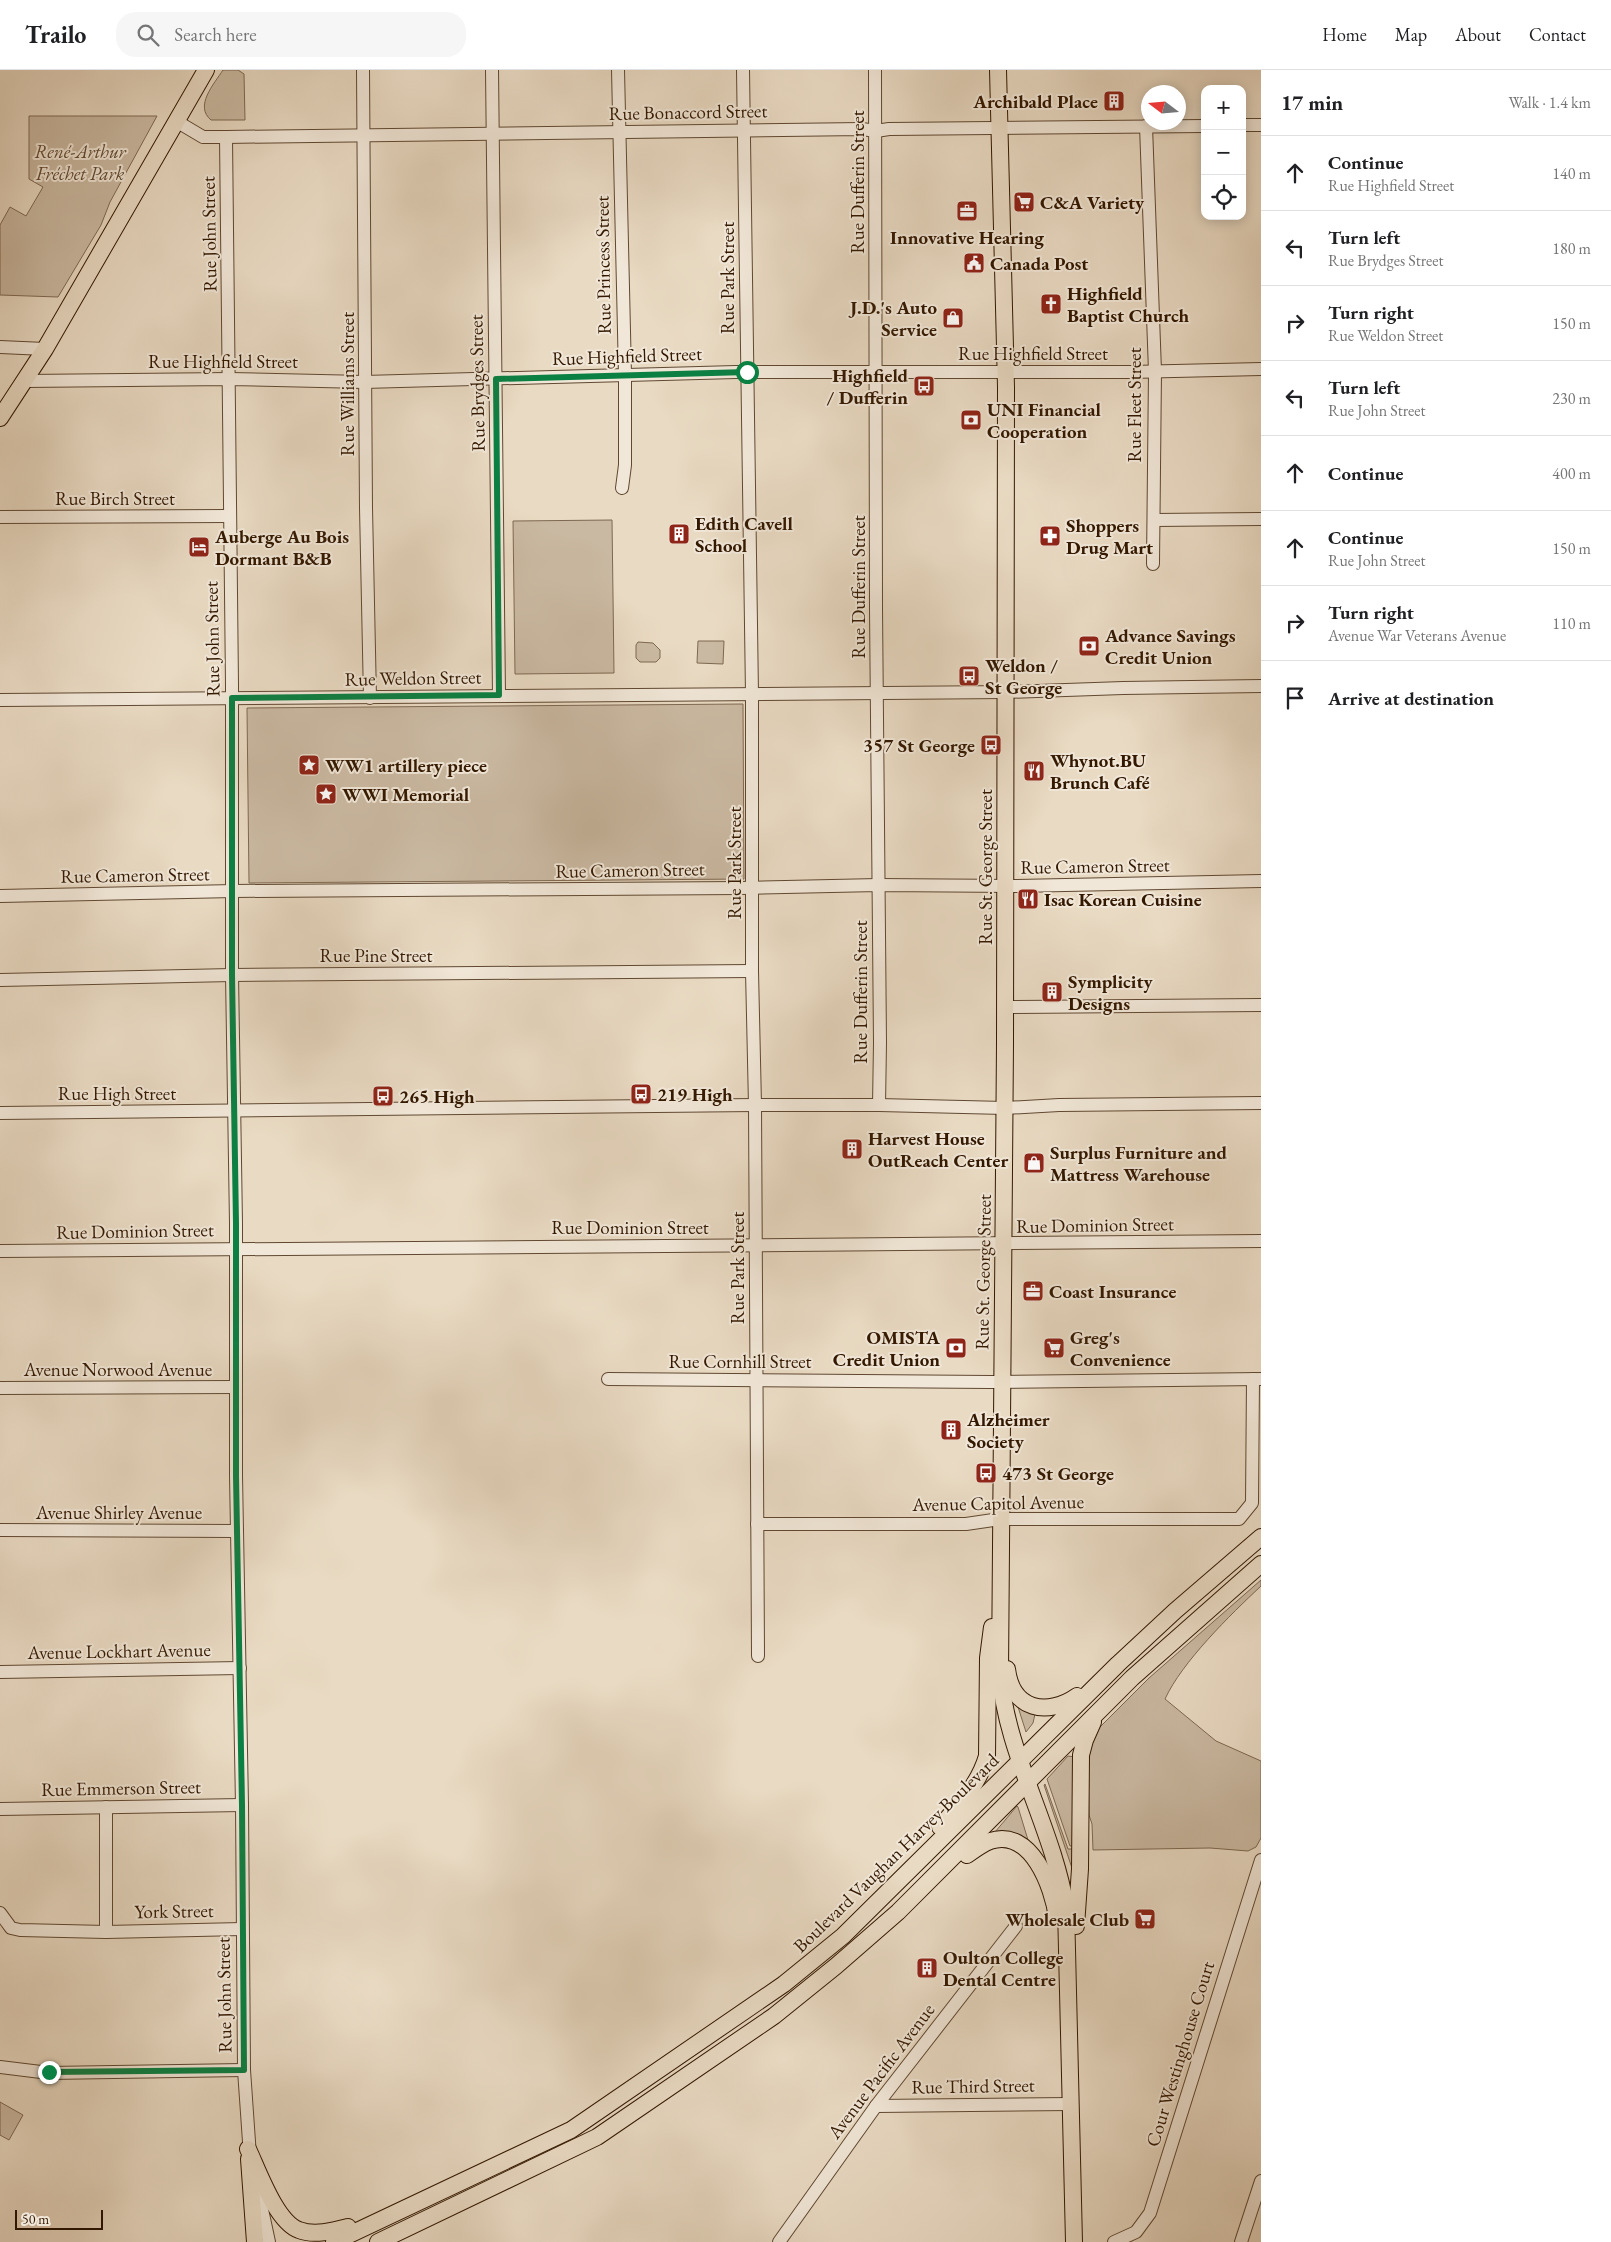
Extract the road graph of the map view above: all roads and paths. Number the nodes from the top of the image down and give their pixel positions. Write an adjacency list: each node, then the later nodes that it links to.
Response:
1 (206, 70): 8 (main road)
2 (363, 70): 20 (street, Rue Williams Street)
3 (492, 70): 18 (street, Rue Brydges Street)
4 (618, 70): 19 (street, Rue Princess Street)
5 (743, 70): 16 (street, Rue Park Street)
6 (875, 70): 17 (street, Rue Dufferin Street)
7 (998, 70): 14 (main road, Rue St. George Street)
8 (176, 122): 21 (street, Rue Bonaccord Street); 23 (main road)
9 (1246, 125): 10 (street)
10 (1261, 125)
11 (1141, 126): 14 (street, Rue Bonaccord Street)
12 (1186, 126): 13 (street, Rue Bonaccord Street)
13 (1201, 126)
14 (1000, 128): 17 (street, Rue Bonaccord Street); 27 (main road, Rue St. George Street)
15 (1146, 130): 25 (street, Rue Fleet Street)
16 (745, 131): 17 (street, Rue Bonaccord Street); 19 (street, Rue Bonaccord Street); 26 (street, Rue Park Street)
17 (876, 131): 28 (street, Rue Dufferin Street)
18 (494, 132): 19 (street, Rue Bonaccord Street); 20 (street, Rue Bonaccord Street); 31 (street, Rue Brydges Street)
19 (620, 132): 29 (street, Rue Princess Street)
20 (362, 134): 21 (street, Rue Bonaccord Street); 33 (street, Rue Williams Street)
21 (226, 137): 30 (street, Rue John Street)
22 (0, 347): 23 (street)
23 (45, 349): 32 (main road)
24 (1261, 369): 25 (street, Rue Highfield Street)
25 (1155, 371): 27 (street, Rue Highfield Street); 39 (street, Rue Fleet Street)
26 (747, 372): 28 (street, Rue Highfield Street); 29 (street, Rue Highfield Street); 44 (street, Rue Park Street)
27 (1006, 372): 28 (street, Rue Highfield Street); 43 (main road, Rue St. George Street)
28 (876, 373): 42 (street, Rue Dufferin Street)
29 (624, 376): 31 (street, Rue Highfield Street); 35 (street, Rue Princess Street)
30 (230, 379): 32 (street, Rue Highfield Street); 33 (street, Rue Highfield Street); 36 (street, Rue John Street)
31 (496, 379): 33 (street, Rue Highfield Street); 45 (street, Rue Brydges Street)
32 (24, 380): 34 (main road)
33 (364, 382): 47 (street, Rue Williams Street)
34 (0, 418)
35 (622, 488)
36 (229, 516): 37 (street, Rue Birch Street); 46 (street, Rue John Street)
37 (0, 517)
38 (1261, 519): 39 (street)
39 (1154, 520): 40 (street, Rue Fleet Street)
40 (1153, 564)
41 (1261, 686): 43 (street, Rue Weldon Street)
42 (878, 692): 43 (street, Rue Weldon Street); 44 (street, Rue Weldon Street); 50 (street, Rue Dufferin Street)
43 (1006, 692): 51 (main road, Rue St. George Street)
44 (752, 694): 45 (street, Rue Weldon Street); 52 (street, Rue Park Street)
45 (499, 695): 47 (street, Rue Weldon Street)
46 (232, 698): 47 (street, Rue Weldon Street); 48 (street, Rue Weldon Street); 53 (street, Rue John Street)
47 (370, 698)
48 (0, 700)
49 (1261, 881): 51 (street, Rue Cameron Street)
50 (878, 885): 51 (street, Rue Cameron Street); 52 (street, Rue Cameron Street); 62 (street, Rue Dufferin Street)
51 (1004, 886): 59 (main road, Rue St. George Street)
52 (753, 888): 53 (street, Rue Cameron Street); 55 (street, Rue Park Street)
53 (234, 891): 54 (street, Rue Cameron Street); 56 (street, Rue John Street)
54 (0, 896)
55 (752, 971): 56 (street, Rue Pine Street); 61 (street, Rue Park Street)
56 (232, 975): 57 (street, Rue Pine Street); 64 (street, Rue John Street)
57 (0, 980)
58 (1261, 1005): 59 (street)
59 (1005, 1007): 63 (main road, Rue St. George Street)
60 (1261, 1103): 63 (street, Rue High Street)
61 (755, 1105): 62 (street, Rue High Street); 64 (street, Rue High Street); 67 (street, Rue Park Street)
62 (878, 1105): 63 (street, Rue High Street)
63 (1005, 1108): 68 (main road, Rue St. George Street)
64 (235, 1110): 65 (street, Rue High Street); 69 (street, Rue John Street)
65 (0, 1112)
66 (1261, 1241): 68 (street, Rue Dominion Street)
67 (756, 1244): 68 (street, Rue Dominion Street); 69 (street, Rue Dominion Street); 73 (street, Rue Park Street)
68 (1004, 1245): 74 (main road, Rue St. George Street)
69 (235, 1248): 70 (street, Rue Dominion Street); 75 (street, Rue John Street)
70 (0, 1251)
71 (608, 1379): 73 (street, Rue Cornhill Street)
72 (1257, 1379): 74 (street, Rue Cornhill Street); 77 (street, Avenue Capitol Avenue)
73 (756, 1380): 74 (street, Rue Cornhill Street); 78 (street, Rue Park Street)
74 (1002, 1382): 77 (main road, Rue St. George Street)
75 (235, 1387): 76 (street, Avenue Norwood Avenue); 80 (street, Rue John Street)
76 (0, 1388)
77 (1000, 1519): 78 (street, Avenue Capitol Avenue); 83 (main road, Rue St. George Street)
78 (757, 1524): 84 (street, Rue Park Street)
79 (0, 1530): 80 (street, Avenue Shirley Avenue)
80 (237, 1531): 86 (street, Rue John Street)
81 (1261, 1537): 85 (main road, Boulevard Vaughan Harvey Boulevard)
82 (1261, 1564): 88 (main road, Boulevard Vaughan Harvey Boulevard)
83 (999, 1590): 85 (main road); 89 (main road, Rue St. George Street); 97 (main road)
84 (758, 1656)
85 (1118, 1664): 89 (main road, Boulevard Vaughan Harvey Boulevard)
86 (240, 1668): 87 (street, Avenue Lockhart Avenue); 91 (street, Rue John Street)
87 (0, 1672)
88 (1098, 1712): 90 (main road, Boulevard Vaughan Harvey Boulevard); 101 (main road)
89 (1021, 1760): 90 (main road, Rue St. George Street); 97 (main road, Boulevard Vaughan Harvey Boulevard)
90 (1029, 1782): 95 (main road, Boulevard Vaughan Harvey Boulevard); 101 (main road, Rue St. George Street)
91 (242, 1805): 92 (street, Rue Emmerson Street); 99 (street, Rue John Street)
92 (106, 1807): 93 (street, Rue Emmerson Street); 100 (street)
93 (0, 1809)
94 (1261, 1860): 117 (street, Cour Westinghouse Court)
95 (934, 1878): 101 (main road); 109 (main road, Boulevard Vaughan Harvey Boulevard)
96 (0, 1913): 100 (street, York Street)
97 (861, 1919): 108 (main road, Boulevard Vaughan Harvey Boulevard)
98 (1016, 1926): 105 (street, Avenue Pacific Avenue)
99 (242, 1929): 100 (street, York Street); 103 (street, Rue John Street)
100 (106, 1932)
101 (1069, 2025): 104 (main road)
102 (0, 2067): 103 (street)
103 (244, 2070): 106 (street, Rue John Street)
104 (1071, 2104): 105 (street, Rue Third Street); 116 (main road)
105 (876, 2106): 115 (street, Avenue Pacific Avenue)
106 (248, 2149): 108 (main road); 110 (main road); 111 (street, Rue John Street)
107 (1261, 2181): 118 (street)
108 (392, 2215): 112 (main road, Boulevard Vaughan Harvey Boulevard)
109 (398, 2232): 113 (main road, Boulevard Vaughan Harvey Boulevard); 114 (main road)
110 (255, 2242)
111 (269, 2242)
112 (334, 2242)
113 (378, 2242)
114 (384, 2242)
115 (779, 2242)
116 (1074, 2242)
117 (1114, 2242)
118 (1241, 2242)

